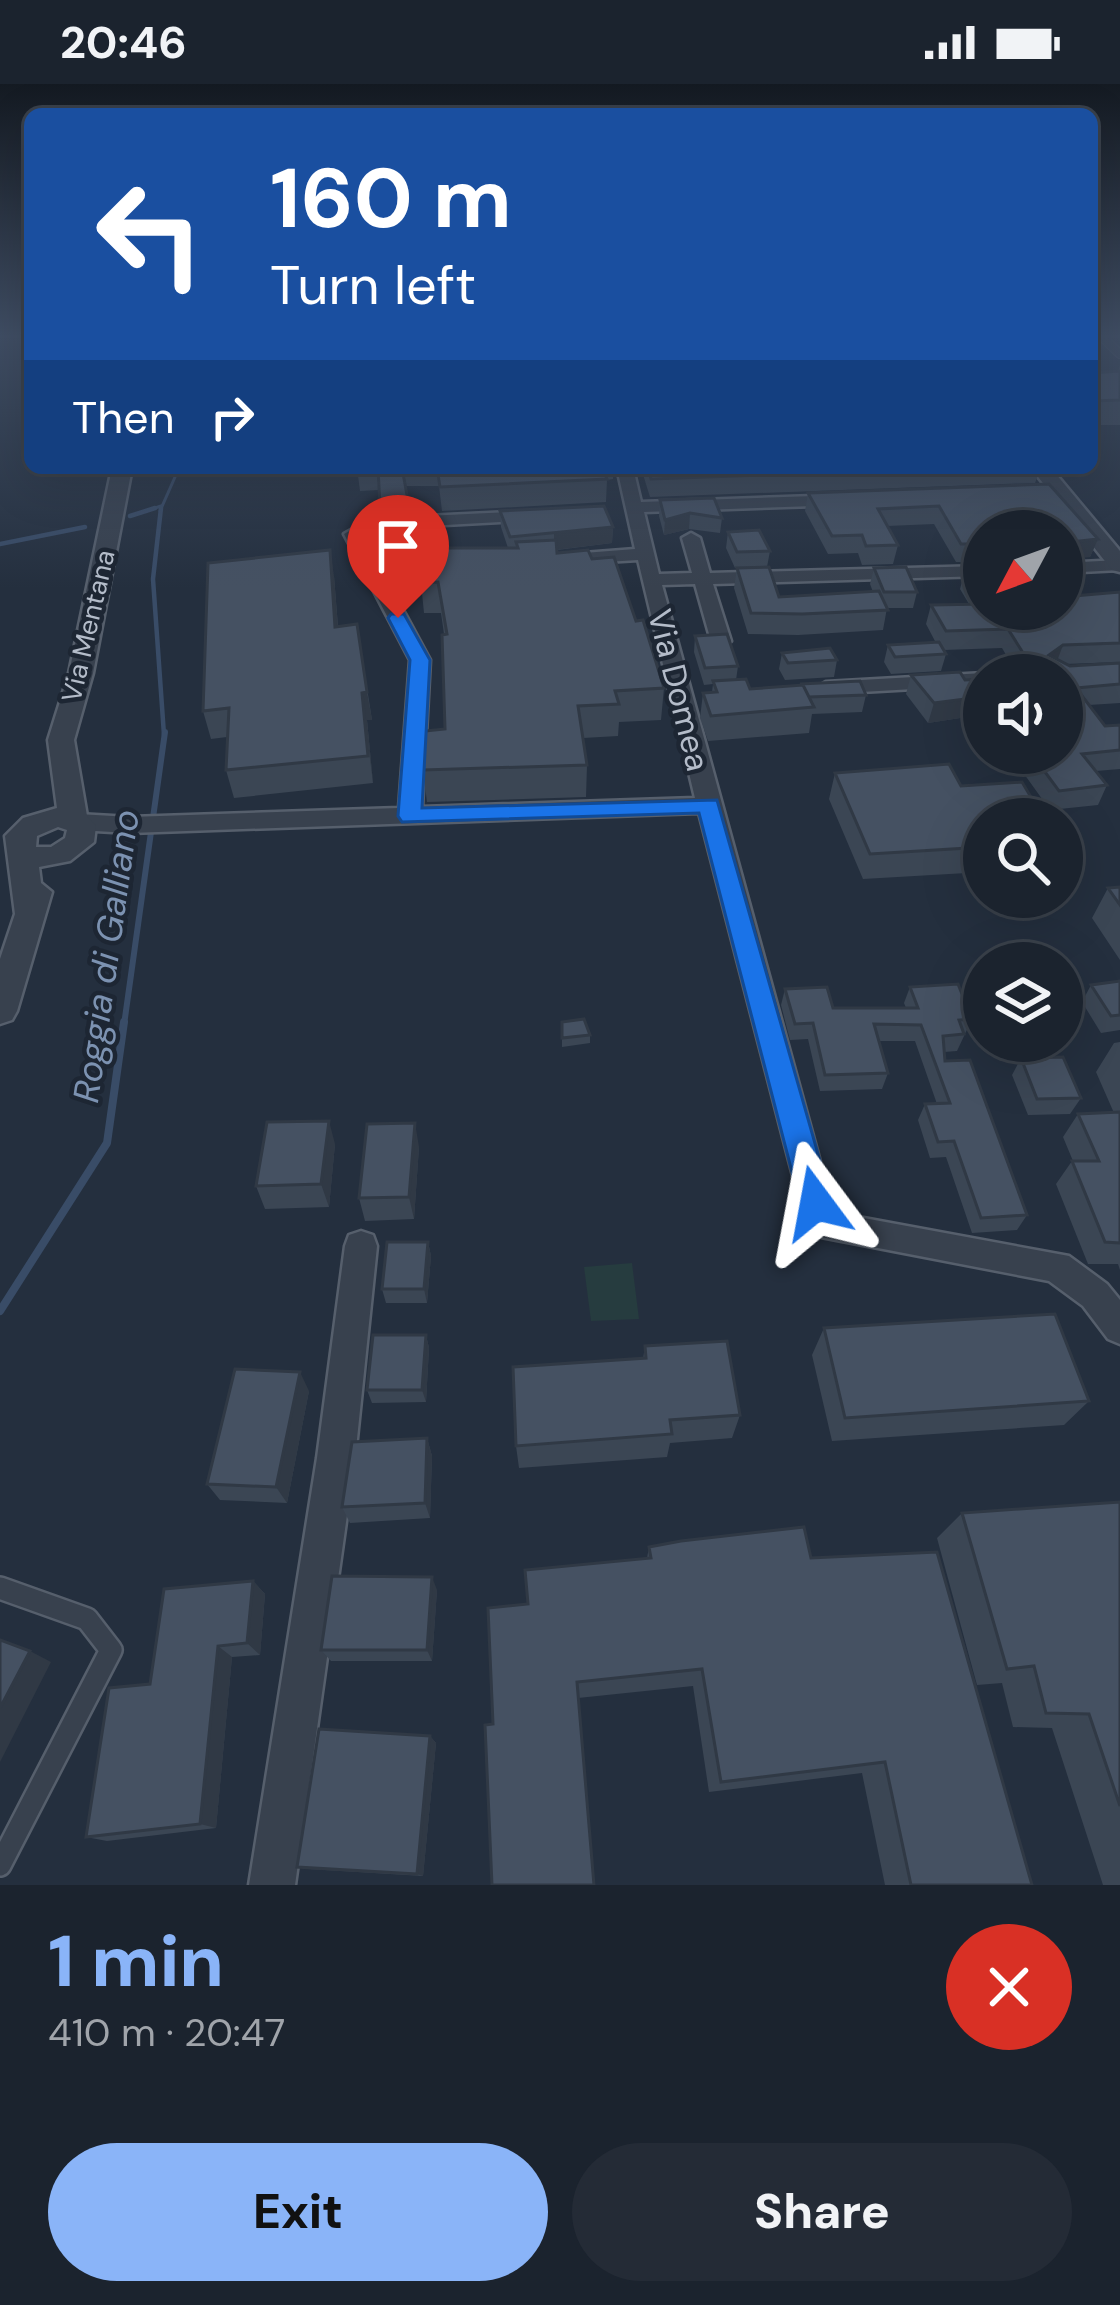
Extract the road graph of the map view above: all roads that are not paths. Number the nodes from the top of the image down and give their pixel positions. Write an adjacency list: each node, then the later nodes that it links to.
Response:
1 (121, 474): 25 (street, Via Mentana)
2 (625, 474): 7 (street, Via Domea)
3 (1046, 474): 4 (street)
4 (1061, 492): 5 (street); 13 (street)
5 (1037, 493)
6 (871, 499): 7 (street)
7 (626, 510): 15 (street, Via Domea)
8 (565, 514): 9 (street)
9 (426, 521)
10 (353, 535): 24 (street)
11 (691, 538): 19 (street)
12 (534, 562): 15 (street)
13 (1120, 565): 16 (street)
14 (467, 566): 17 (street)
15 (648, 567): 19 (street); 23 (street, Via Domea)
16 (1083, 567)
17 (401, 570)
18 (963, 572): 19 (street)
19 (700, 579): 20 (street)
20 (721, 641)
21 (963, 680): 22 (street)
22 (796, 690)
23 (709, 805): 24 (street); 28 (street, Via Domea)
24 (423, 820): 25 (street)
25 (71, 824): 26 (street)
26 (0, 1011)
27 (361, 1246): 31 (street)
28 (1120, 1327)
29 (0, 1588): 30 (lane)
30 (0, 1865)
31 (272, 1885)

